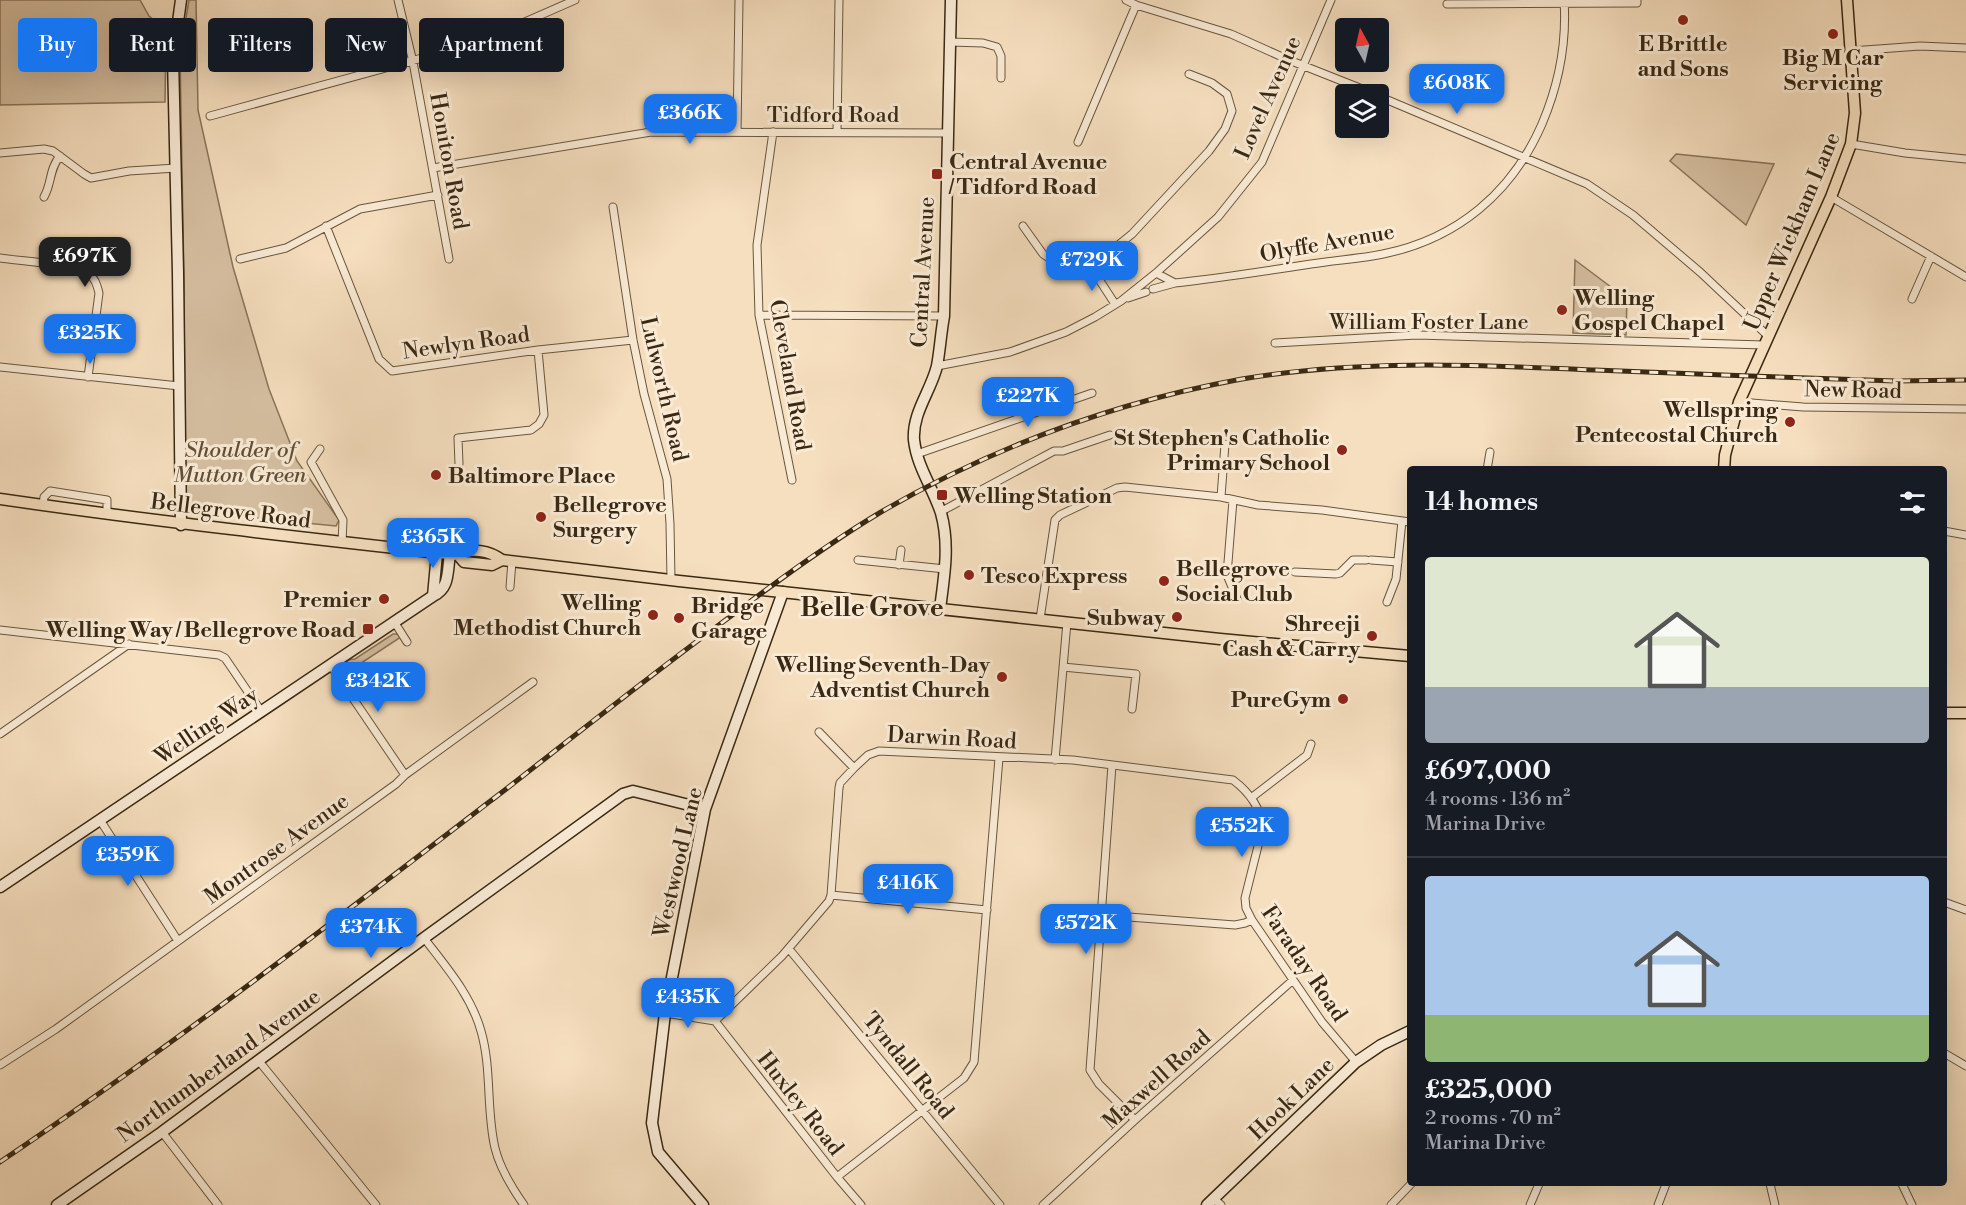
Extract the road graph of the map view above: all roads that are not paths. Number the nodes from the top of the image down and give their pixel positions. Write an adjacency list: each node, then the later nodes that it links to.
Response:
1 (181, 0): 34 (street)
2 (398, 0): 17 (street, Honiton Road)
3 (575, 0): 17 (street)
4 (739, 0): 24 (street)
5 (839, 0): 26 (street)
6 (951, 0): 14 (street, Central Avenue)
7 (1126, 0): 13 (street)
8 (1330, 0): 18 (street, Lovel Avenue)
9 (1637, 0): 11 (street)
10 (1847, 0): 16 (main road, Upper Wickham Lane)
11 (1564, 1): 12 (street); 32 (street, Olyffe Avenue)
12 (1447, 4)
13 (1136, 5): 18 (street); 28 (street)
14 (950, 42): 20 (street); 27 (street, Central Avenue)
15 (1966, 48): 16 (street)
16 (1851, 51): 29 (main road, Upper Wickham Lane)
17 (413, 62): 23 (street); 35 (street, Honiton Road)
18 (1302, 66): 21 (street); 47 (street, Lovel Avenue)
19 (1189, 74): 46 (street)
20 (1001, 78)
21 (1349, 84)
22 (1389, 100): 32 (street)
23 (210, 116)
24 (737, 132): 25 (street, Tidford Road); 35 (street, Tidford Road)
25 (773, 132): 26 (street, Tidford Road); 52 (street, Cleveland Road)
26 (837, 132): 27 (street, Tidford Road)
27 (947, 133): 53 (street, Central Avenue)
28 (1078, 142)
29 (1851, 144): 33 (street); 38 (main road, Upper Wickham Lane)
30 (0, 153): 31 (street)
31 (60, 156): 34 (street); 37 (street)
32 (1525, 157): 49 (street, Olyffe Avenue); 55 (street)
33 (1966, 159)
34 (176, 168): 61 (street)
35 (433, 168): 36 (street, Honiton Road)
36 (438, 195): 40 (street); 45 (street, Honiton Road)
37 (44, 197)
38 (1832, 197): 42 (street); 55 (main road, Upper Wickham Lane)
39 (613, 207): 54 (street, Lulworth Road)
40 (326, 226): 44 (street); 57 (street, Newlyn Road)
41 (1023, 226): 46 (street)
42 (1931, 256): 48 (street); 50 (street)
43 (0, 258): 60 (street)
44 (240, 259)
45 (449, 259)
46 (1091, 267): 51 (street)
47 (1156, 273): 49 (street); 51 (street, Lovel Avenue)
48 (1966, 277)
49 (1175, 283): 51 (street, Lovel Avenue)
50 (1912, 299)
51 (1118, 303): 58 (street, Lovel Avenue)
52 (759, 315): 53 (street); 73 (street, Cleveland Road)
53 (944, 316): 58 (street, Central Avenue)
54 (633, 340): 57 (street, Newlyn Road); 92 (street, Lulworth Road)
55 (1766, 340): 56 (street, William Foster Lane); 63 (main road, Upper Wickham Lane)
56 (1275, 343)
57 (538, 350): 70 (street)
58 (937, 366): 69 (street, Central Avenue)
59 (0, 367): 60 (street)
60 (88, 377): 61 (street)
61 (179, 386): 79 (street)
62 (1092, 393): 69 (street)
63 (1739, 402): 64 (street, New Road); 72 (main road, Upper Wickham Lane)
64 (1966, 409)
65 (1110, 435): 77 (street)
66 (1225, 444): 74 (street)
67 (320, 449): 82 (street)
68 (1490, 452): 71 (street)
69 (917, 454): 77 (street, Central Avenue)
70 (459, 464)
71 (1488, 466)
72 (1724, 466)
73 (792, 480)
74 (1221, 497): 76 (street); 99 (street)
75 (0, 499): 79 (main road, Bellegrove Road)
76 (1233, 500): 78 (street); 96 (street)
77 (940, 512): 90 (street, Central Avenue)
78 (1406, 521): 88 (street)
79 (181, 525): 82 (main road, Bellegrove Road)
80 (1947, 532): 81 (street)
81 (1966, 535)
82 (342, 543): 84 (main road, Bellegrove Road)
83 (901, 550): 89 (street)
84 (436, 553): 85 (main road, Bellegrove Road); 95 (street)
85 (454, 555): 86 (main road, Bellegrove Road); 95 (street, Welling Way)
86 (507, 560): 92 (main road, Bellegrove Road); 93 (street)
87 (858, 560): 89 (street)
88 (1398, 562): 91 (street); 97 (street)
89 (899, 565): 90 (street)
90 (945, 569): 98 (street, Central Avenue)
91 (1294, 572)
92 (671, 580): 94 (main road, Bellegrove Road)
93 (510, 587)
94 (783, 592): 98 (main road, Bellegrove Road); 122 (street, Westwood Lane)
95 (433, 596): 101 (street, Welling Way)
96 (1237, 599)
97 (1387, 602)
98 (940, 609): 99 (main road, Bellegrove Road)
99 (1040, 619): 100 (main road, Bellegrove Road)
100 (1067, 622): 105 (main road, Bellegrove Road); 107 (street)
101 (395, 623): 103 (street); 106 (street, Welling Way)
102 (0, 630): 104 (street)
103 (407, 642)
104 (129, 644): 110 (street); 114 (street)
105 (1407, 656)
106 (330, 666): 110 (street, Welling Way); 120 (street)
107 (1063, 667): 109 (street); 117 (street)
108 (533, 682): 120 (street, Montrose Avenue)
109 (1132, 709)
110 (261, 711): 123 (street, Welling Way)
111 (1947, 713): 112 (main road)
112 (1966, 713)
113 (819, 732): 119 (street)
114 (0, 734)
115 (1311, 744): 121 (street)
116 (999, 758): 117 (street, Darwin Road); 119 (street, Darwin Road); 127 (street)
117 (1054, 760): 118 (street, Faraday Road)
118 (1112, 765): 121 (street, Faraday Road); 129 (street)
119 (854, 768): 125 (street, Darwin Road)
120 (405, 775): 132 (street, Montrose Avenue)
121 (1251, 798): 130 (street, Faraday Road)
122 (705, 809): 131 (street, Northumberland Avenue); 135 (street, Westwood Lane)
123 (100, 820): 124 (street, Welling Way); 132 (street)
124 (0, 887)
125 (831, 895): 127 (street); 133 (street)
126 (1947, 903): 128 (street)
127 (987, 910): 143 (street)
128 (1966, 910)
129 (1102, 915): 130 (street); 144 (street)
130 (1252, 920): 134 (street, Faraday Road)
131 (424, 938): 139 (street, Northumberland Avenue); 156 (street)
132 (178, 941): 141 (street, Montrose Avenue)
133 (789, 949): 136 (street); 143 (street, Tyndall Road)
134 (1293, 980): 140 (street, Faraday Road); 144 (street, Maxwell Road)
135 (665, 1013): 136 (street); 157 (street, Westwood Lane)
136 (715, 1021): 146 (street, Huxley Road)
137 (1407, 1032): 140 (street, Hook Lane)
138 (1947, 1055): 142 (street)
139 (258, 1060): 145 (street, Northumberland Avenue); 155 (street)
140 (1356, 1062): 152 (street, Hook Lane)
141 (0, 1065)
142 (1966, 1066)
143 (922, 1109): 146 (street); 159 (street, Tyndall Road)
144 (1135, 1120): 160 (street, Maxwell Road)
145 (162, 1132): 153 (street, Northumberland Avenue); 154 (street)
146 (837, 1177): 158 (street, Huxley Road)
147 (1409, 1186): 161 (street)
148 (1538, 1186): 162 (street)
149 (1665, 1186): 163 (street)
150 (1770, 1186): 164 (street)
151 (1903, 1186): 165 (street)
152 (1214, 1203)
153 (61, 1204)
154 (218, 1205)
155 (376, 1205)
156 (524, 1205)
157 (703, 1205)
158 (861, 1205)
159 (1000, 1205)
160 (1043, 1205)
161 (1391, 1205)
162 (1530, 1205)
163 (1658, 1205)
164 (1775, 1205)
165 (1912, 1205)

